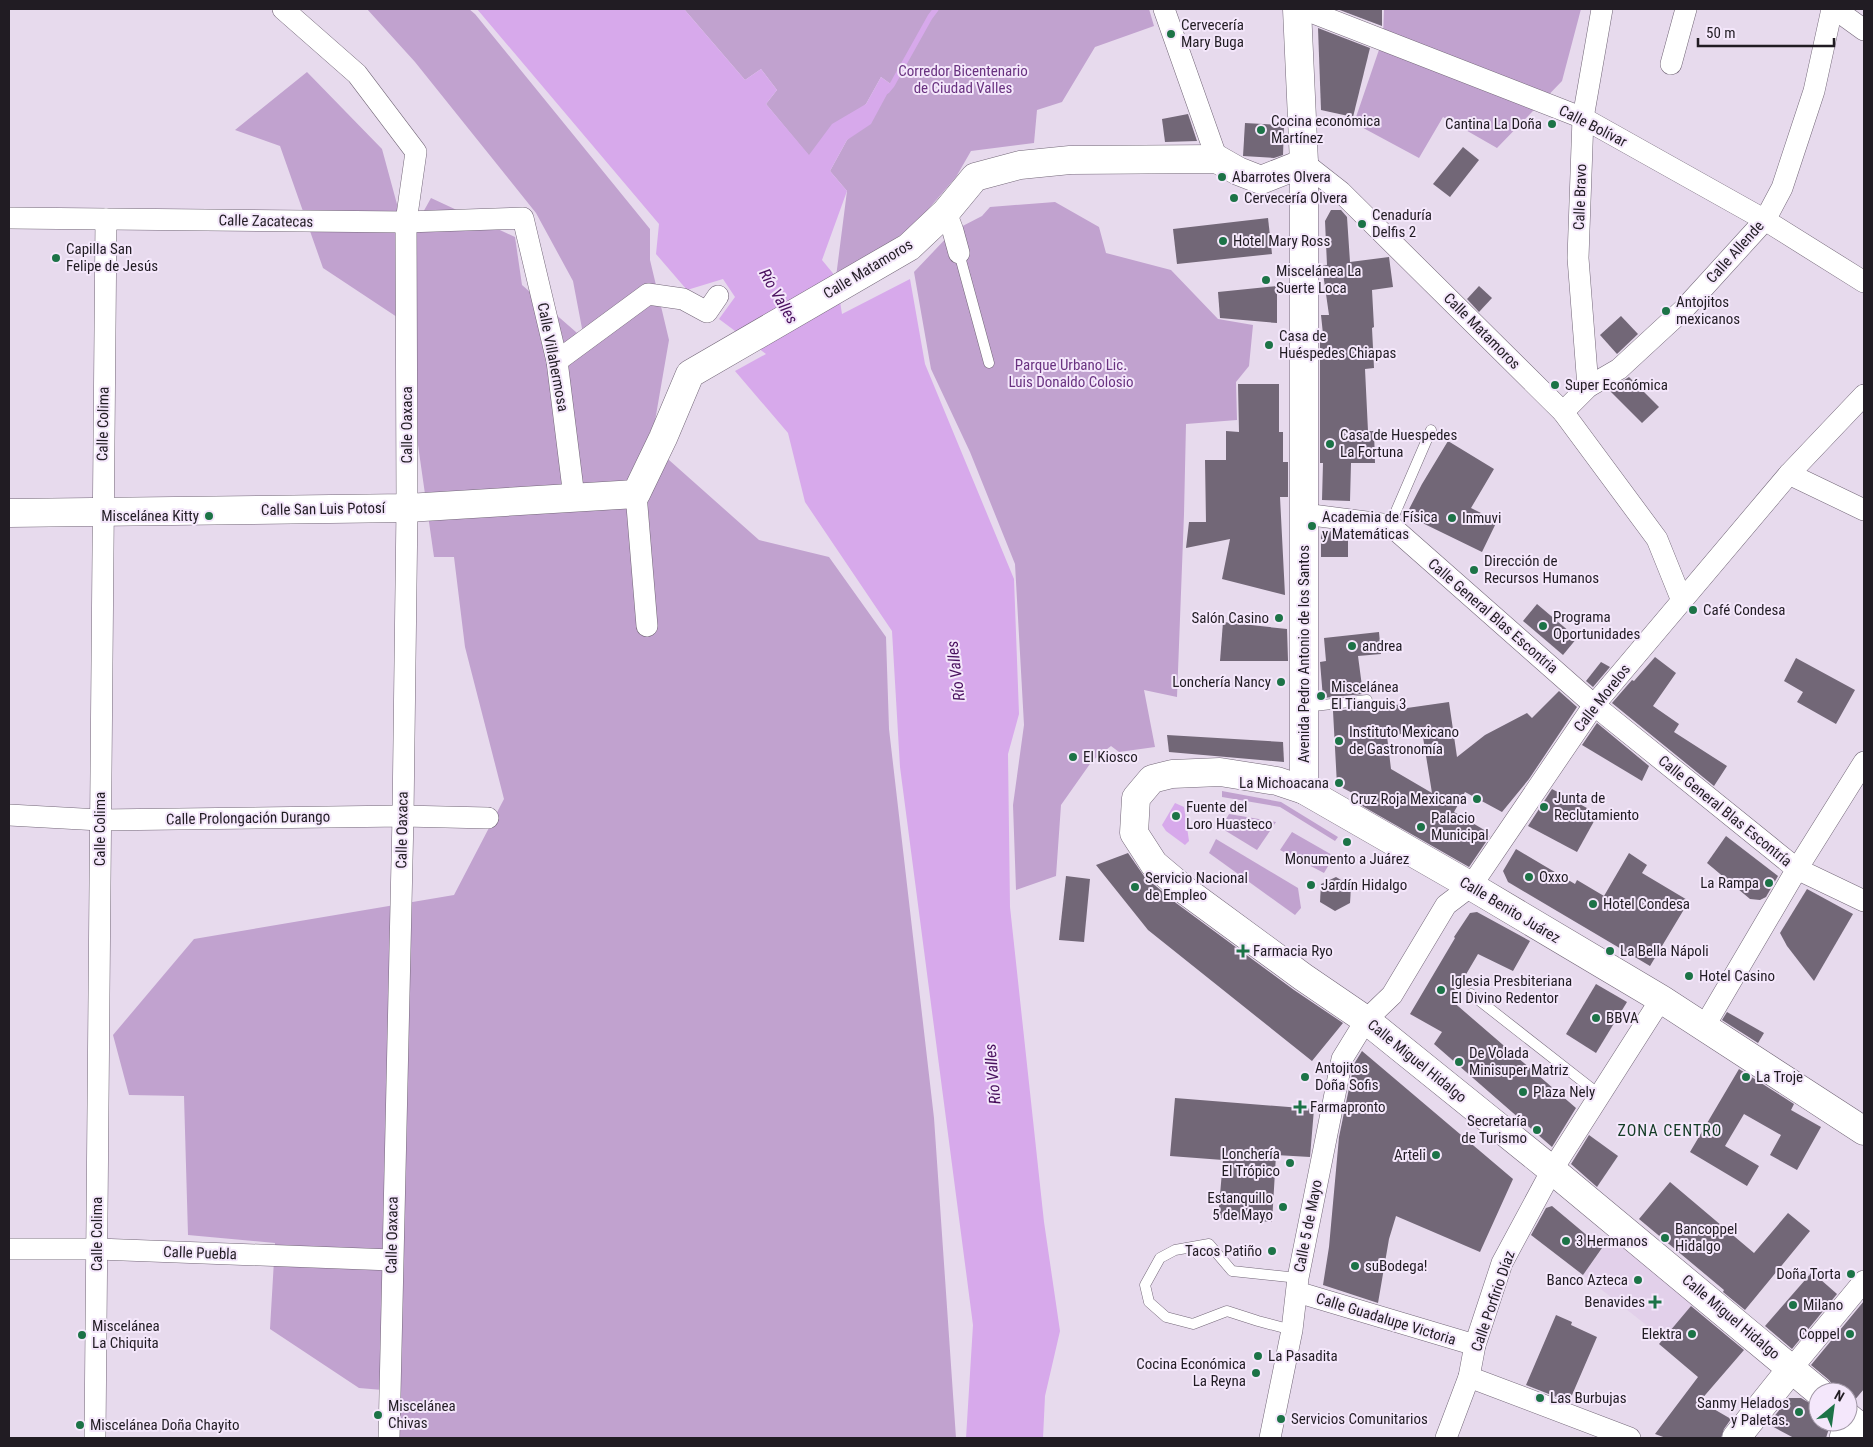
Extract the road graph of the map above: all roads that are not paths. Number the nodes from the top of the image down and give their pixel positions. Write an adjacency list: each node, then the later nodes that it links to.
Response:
1 (283, 9): 18 (street, Calle Oaxaca)
2 (1164, 9): 11 (street)
3 (1297, 9): 12 (street, Avenida Pedro Antonio de los Santos)
4 (1303, 9): 10 (street, Calle Bolívar)
5 (1602, 9): 10 (street, Calle Bravo)
6 (1686, 9): 9 (street)
7 (1833, 9): 8 (street); 17 (street, Calle Allende)
8 (1864, 30)
9 (1671, 64)
10 (1583, 118): 17 (street, Calle Bolívar); 24 (street, Calle Bravo)
11 (1217, 158): 12 (street); 13 (street, Calle Matamoros)
12 (1304, 164): 26 (street, Calle Matamoros); 35 (street, Avenida Pedro Antonio de los Santos)
13 (946, 212): 19 (street); 29 (street, Calle Matamoros)
14 (9, 218): 16 (street, Calle Zacatecas)
15 (523, 218): 18 (street, Calle Zacatecas); 22 (street, Calle Villahermosa)
16 (106, 219): 18 (street, Calle Zacatecas); 34 (street, Calle Colima)
17 (1765, 220): 20 (street, Calle Bolívar); 24 (street, Calle Allende)
18 (406, 222): 31 (street, Calle Oaxaca)
19 (959, 253): 23 (lane)
20 (1864, 282)
21 (718, 296): 22 (street)
22 (557, 361): 30 (street, Calle Villahermosa)
23 (989, 363)
24 (1588, 387): 26 (street, Calle Allende)
25 (1864, 394): 28 (street, Calle Morelos)
26 (1563, 412): 37 (street, Calle Matamoros)
27 (1431, 430): 36 (lane)
28 (1789, 474): 32 (street); 37 (street, Calle Morelos)
29 (636, 494): 30 (street, Calle San Luis Potosí); 38 (street)
30 (574, 497): 31 (street, Calle San Luis Potosí)
31 (407, 508): 34 (street, Calle San Luis Potosí); 46 (street, Calle Oaxaca)
32 (1864, 510)
33 (9, 513): 34 (street, Calle San Luis Potosí)
34 (102, 513): 48 (street, Calle Colima)
35 (1304, 514): 36 (street); 41 (street, Avenida Pedro Antonio de los Santos)
36 (1390, 525): 40 (street, Calle General Blas Escontria)
37 (1682, 601): 40 (street, Calle Morelos)
38 (647, 626)
39 (1367, 700): 41 (lane)
40 (1594, 705): 49 (street, Calle General Blas Escontría); 50 (street, Calle Morelos)
41 (1304, 707): 43 (street, Avenida Pedro Antonio de los Santos)
42 (1864, 762): 49 (street)
43 (1304, 790): 44 (street, Calle Benito Juárez); 50 (street, Calle Benito Juárez)
44 (1136, 798): 54 (street, Calle Miguel Hidalgo)
45 (9, 815): 48 (street, Calle Prolongación Durango)
46 (402, 816): 47 (street, Calle Prolongación Durango); 48 (street, Calle Prolongación Durango); 61 (street, Calle Oaxaca)
47 (488, 818)
48 (100, 820): 60 (street, Calle Colima)
49 (1797, 869): 51 (street, Calle General Blas Escontría); 55 (street)
50 (1471, 886): 53 (street, Calle Benito Juárez); 54 (street, Calle Morelos)
51 (1864, 901)
52 (1471, 994): 56 (lane)
53 (1660, 999): 55 (street, Calle Benito Juárez); 56 (street, Calle Porfirio Díaz)
54 (1366, 1020): 58 (street, Calle Miguel Hidalgo); 63 (street, Calle 5 de Mayo)
55 (1704, 1027): 57 (street, Calle Benito Juárez)
56 (1600, 1095): 58 (street, Calle Porfirio Díaz)
57 (1864, 1131)
58 (1552, 1170): 65 (street, Calle Porfirio Díaz); 66 (street, Calle Miguel Hidalgo)
59 (9, 1249): 60 (street, Calle Puebla)
60 (97, 1249): 61 (street, Calle Puebla); 70 (street, Calle Colima)
61 (392, 1260): 71 (street, Calle Oaxaca)
62 (1864, 1281): 66 (street)
63 (1297, 1285): 64 (street, Calle 5 de Mayo); 64 (lane); 65 (street, Calle Guadalupe Victoria)
64 (1292, 1330): 72 (street, Calle 5 de Mayo)
65 (1475, 1345): 67 (street, Calle Porfirio Díaz)
66 (1792, 1368): 68 (street, Calle Miguel Hidalgo); 74 (street)
67 (1470, 1378): 69 (street); 73 (street, Calle Porfirio Díaz)
68 (1808, 1382)
69 (1624, 1437)
70 (95, 1438)
71 (389, 1438)
72 (1270, 1438)
73 (1446, 1438)
74 (1736, 1438)

